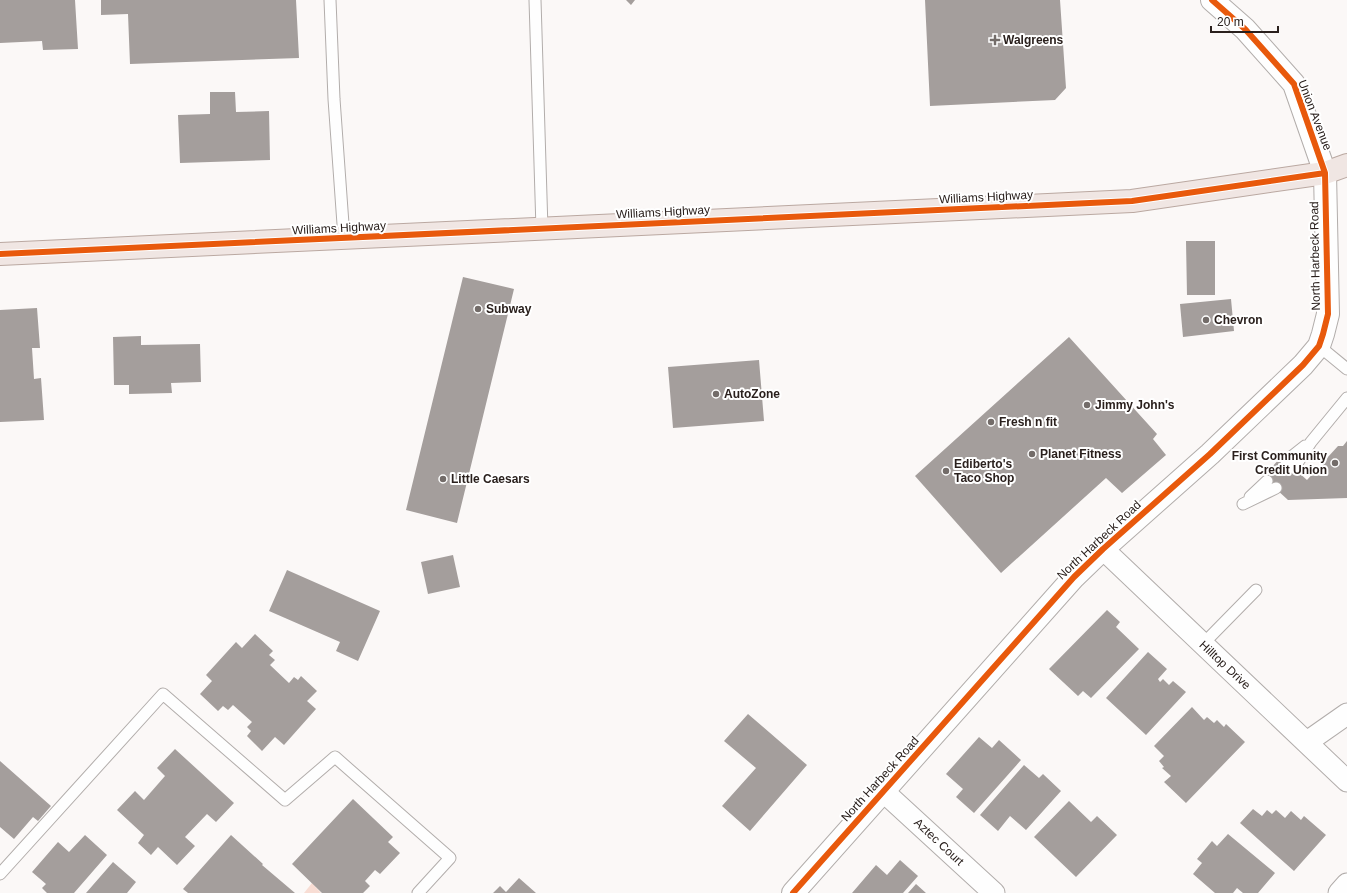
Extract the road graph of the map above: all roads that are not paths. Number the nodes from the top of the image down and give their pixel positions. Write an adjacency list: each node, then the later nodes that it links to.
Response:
1 (330, 0): 7 (lane)
2 (535, 0): 6 (lane)
3 (1212, 0): 5 (street, Union Avenue)
4 (1347, 165): 5 (main road, Williams Highway)
5 (1325, 173): 6 (main road, Williams Highway); 9 (street, North Harbeck Road)
6 (542, 229): 7 (main road, Williams Highway)
7 (344, 238): 8 (main road, Williams Highway)
8 (0, 254)
9 (1319, 346): 10 (lane); 17 (street, North Harbeck Road)
10 (1347, 369)
11 (1347, 398): 12 (lane)
12 (1311, 442): 13 (lane); 14 (lane)
13 (1286, 461)
14 (1294, 468)
15 (1267, 481): 16 (lane)
16 (1276, 488)
17 (1103, 549): 19 (street, Hilltop Drive); 23 (street, North Harbeck Road)
18 (1256, 590): 19 (lane)
19 (1203, 644): 21 (street, Hilltop Drive)
20 (1347, 714): 21 (street)
21 (1307, 742): 22 (street, Hilltop Drive)
22 (1347, 781)
23 (884, 792): 27 (street, North Harbeck Road); 28 (street, Aztec Court)
24 (0, 874): 26 (lane)
25 (1347, 884): 29 (street)
26 (418, 893)
27 (793, 893)
28 (994, 893)
29 (1339, 893)

